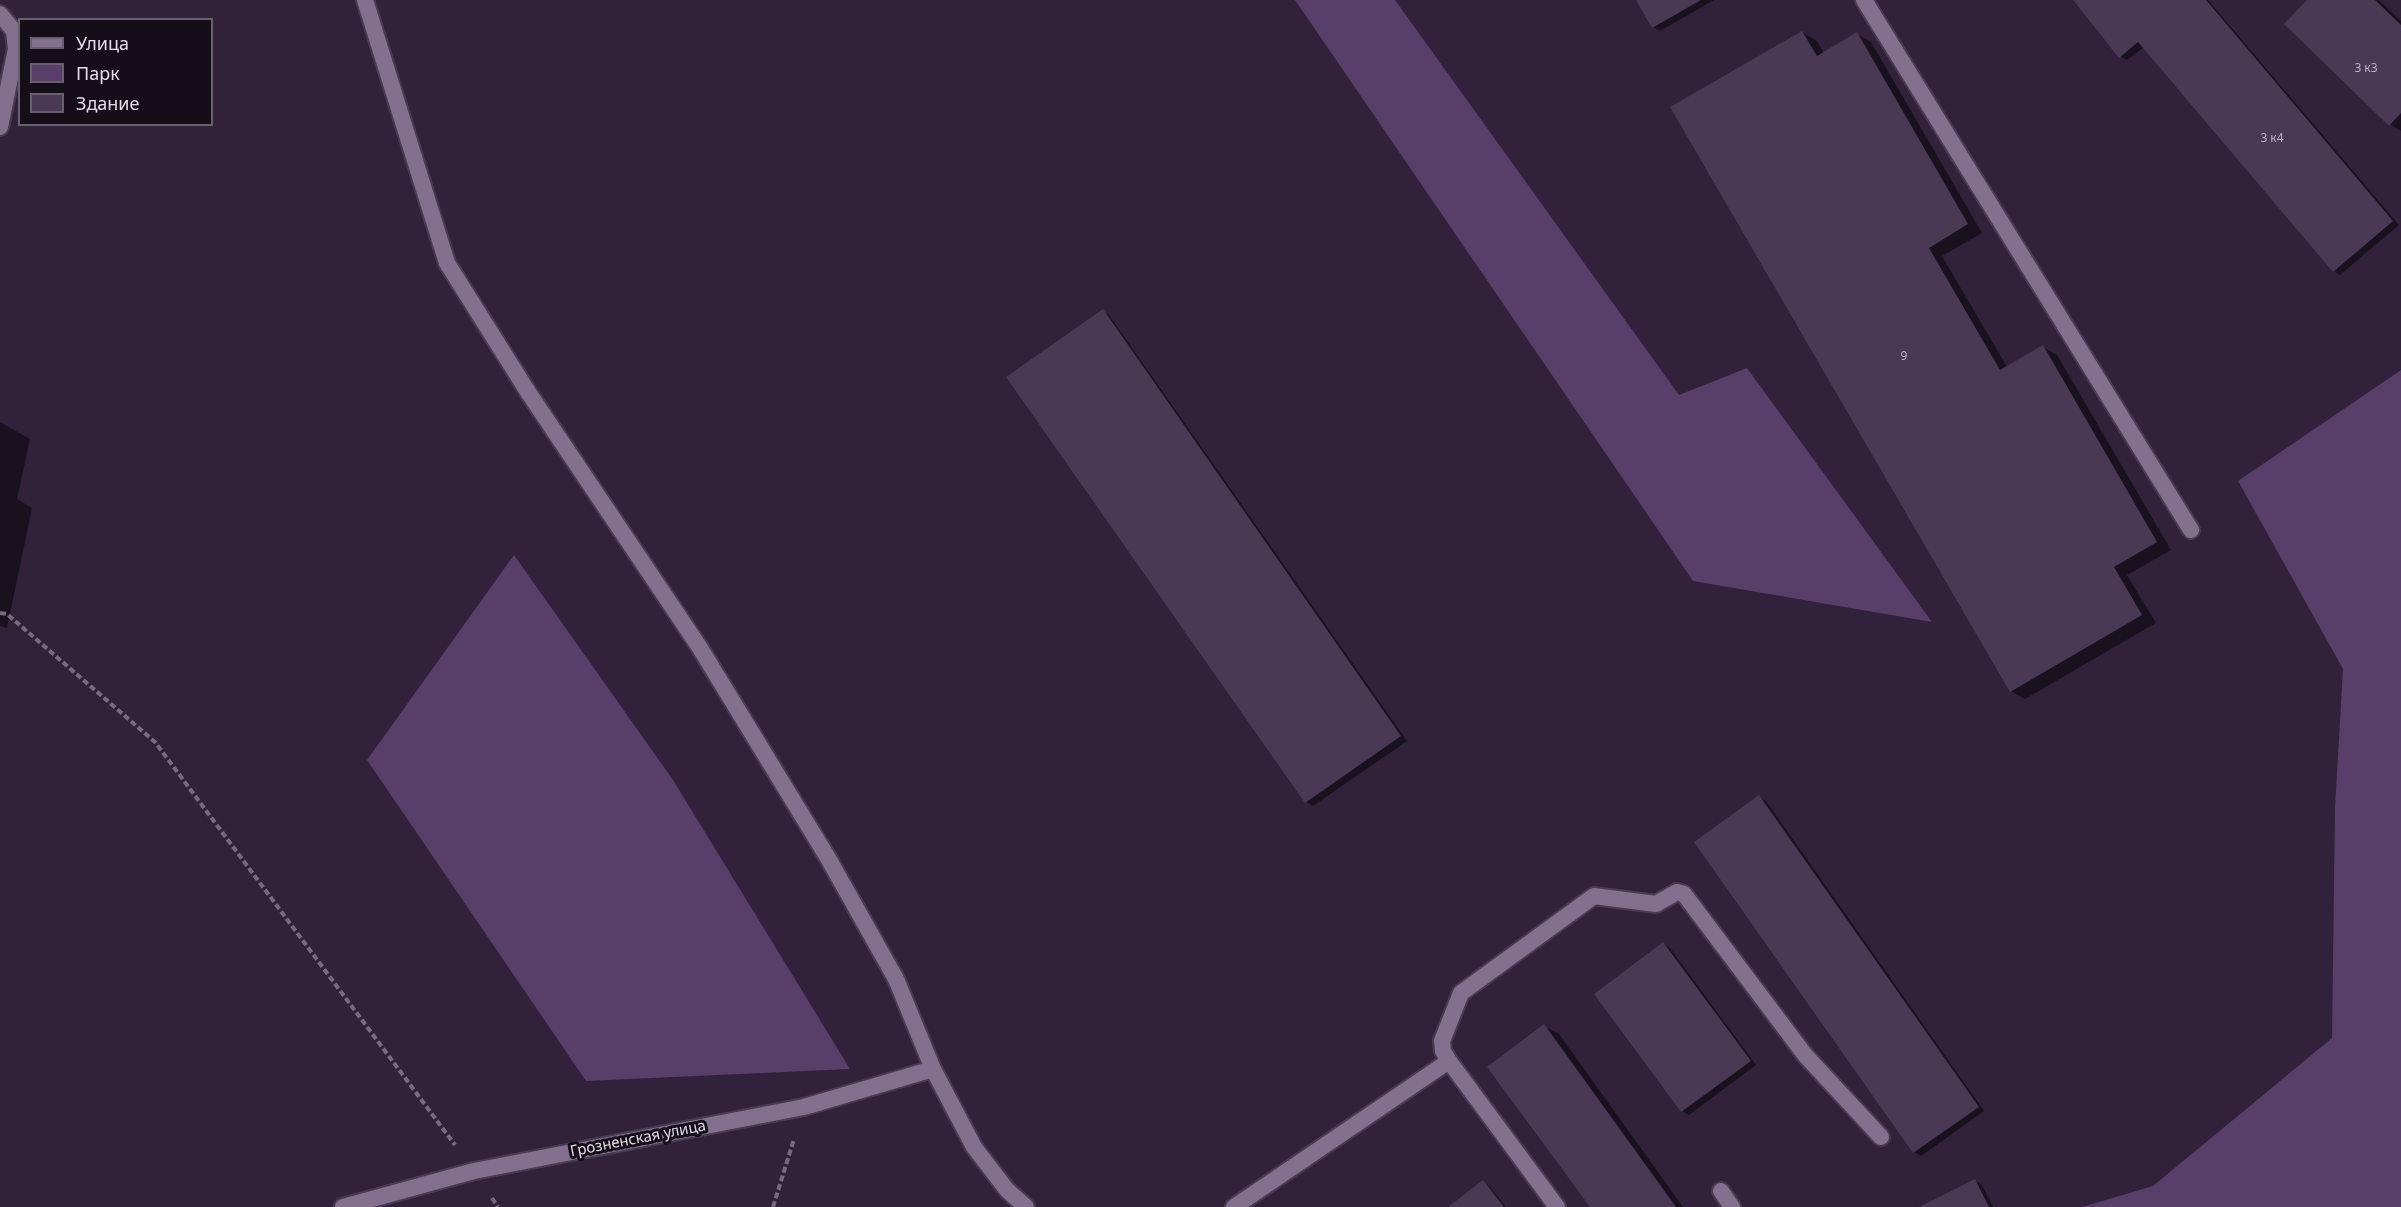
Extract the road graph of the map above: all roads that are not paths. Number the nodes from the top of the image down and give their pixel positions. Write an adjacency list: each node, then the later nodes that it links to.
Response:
1 (365, 0): 7 (street)
2 (1864, 0): 5 (street)
3 (0, 14): 4 (street)
4 (0, 127)
5 (2191, 530)
6 (1449, 1061): 8 (street); 12 (street); 13 (street)
7 (933, 1069): 10 (street, Грозненская улица); 11 (street)
8 (1881, 1137)
9 (1721, 1191): 14 (street)
10 (344, 1207)
11 (1026, 1207)
12 (1234, 1207)
13 (1557, 1207)
14 (1732, 1207)

